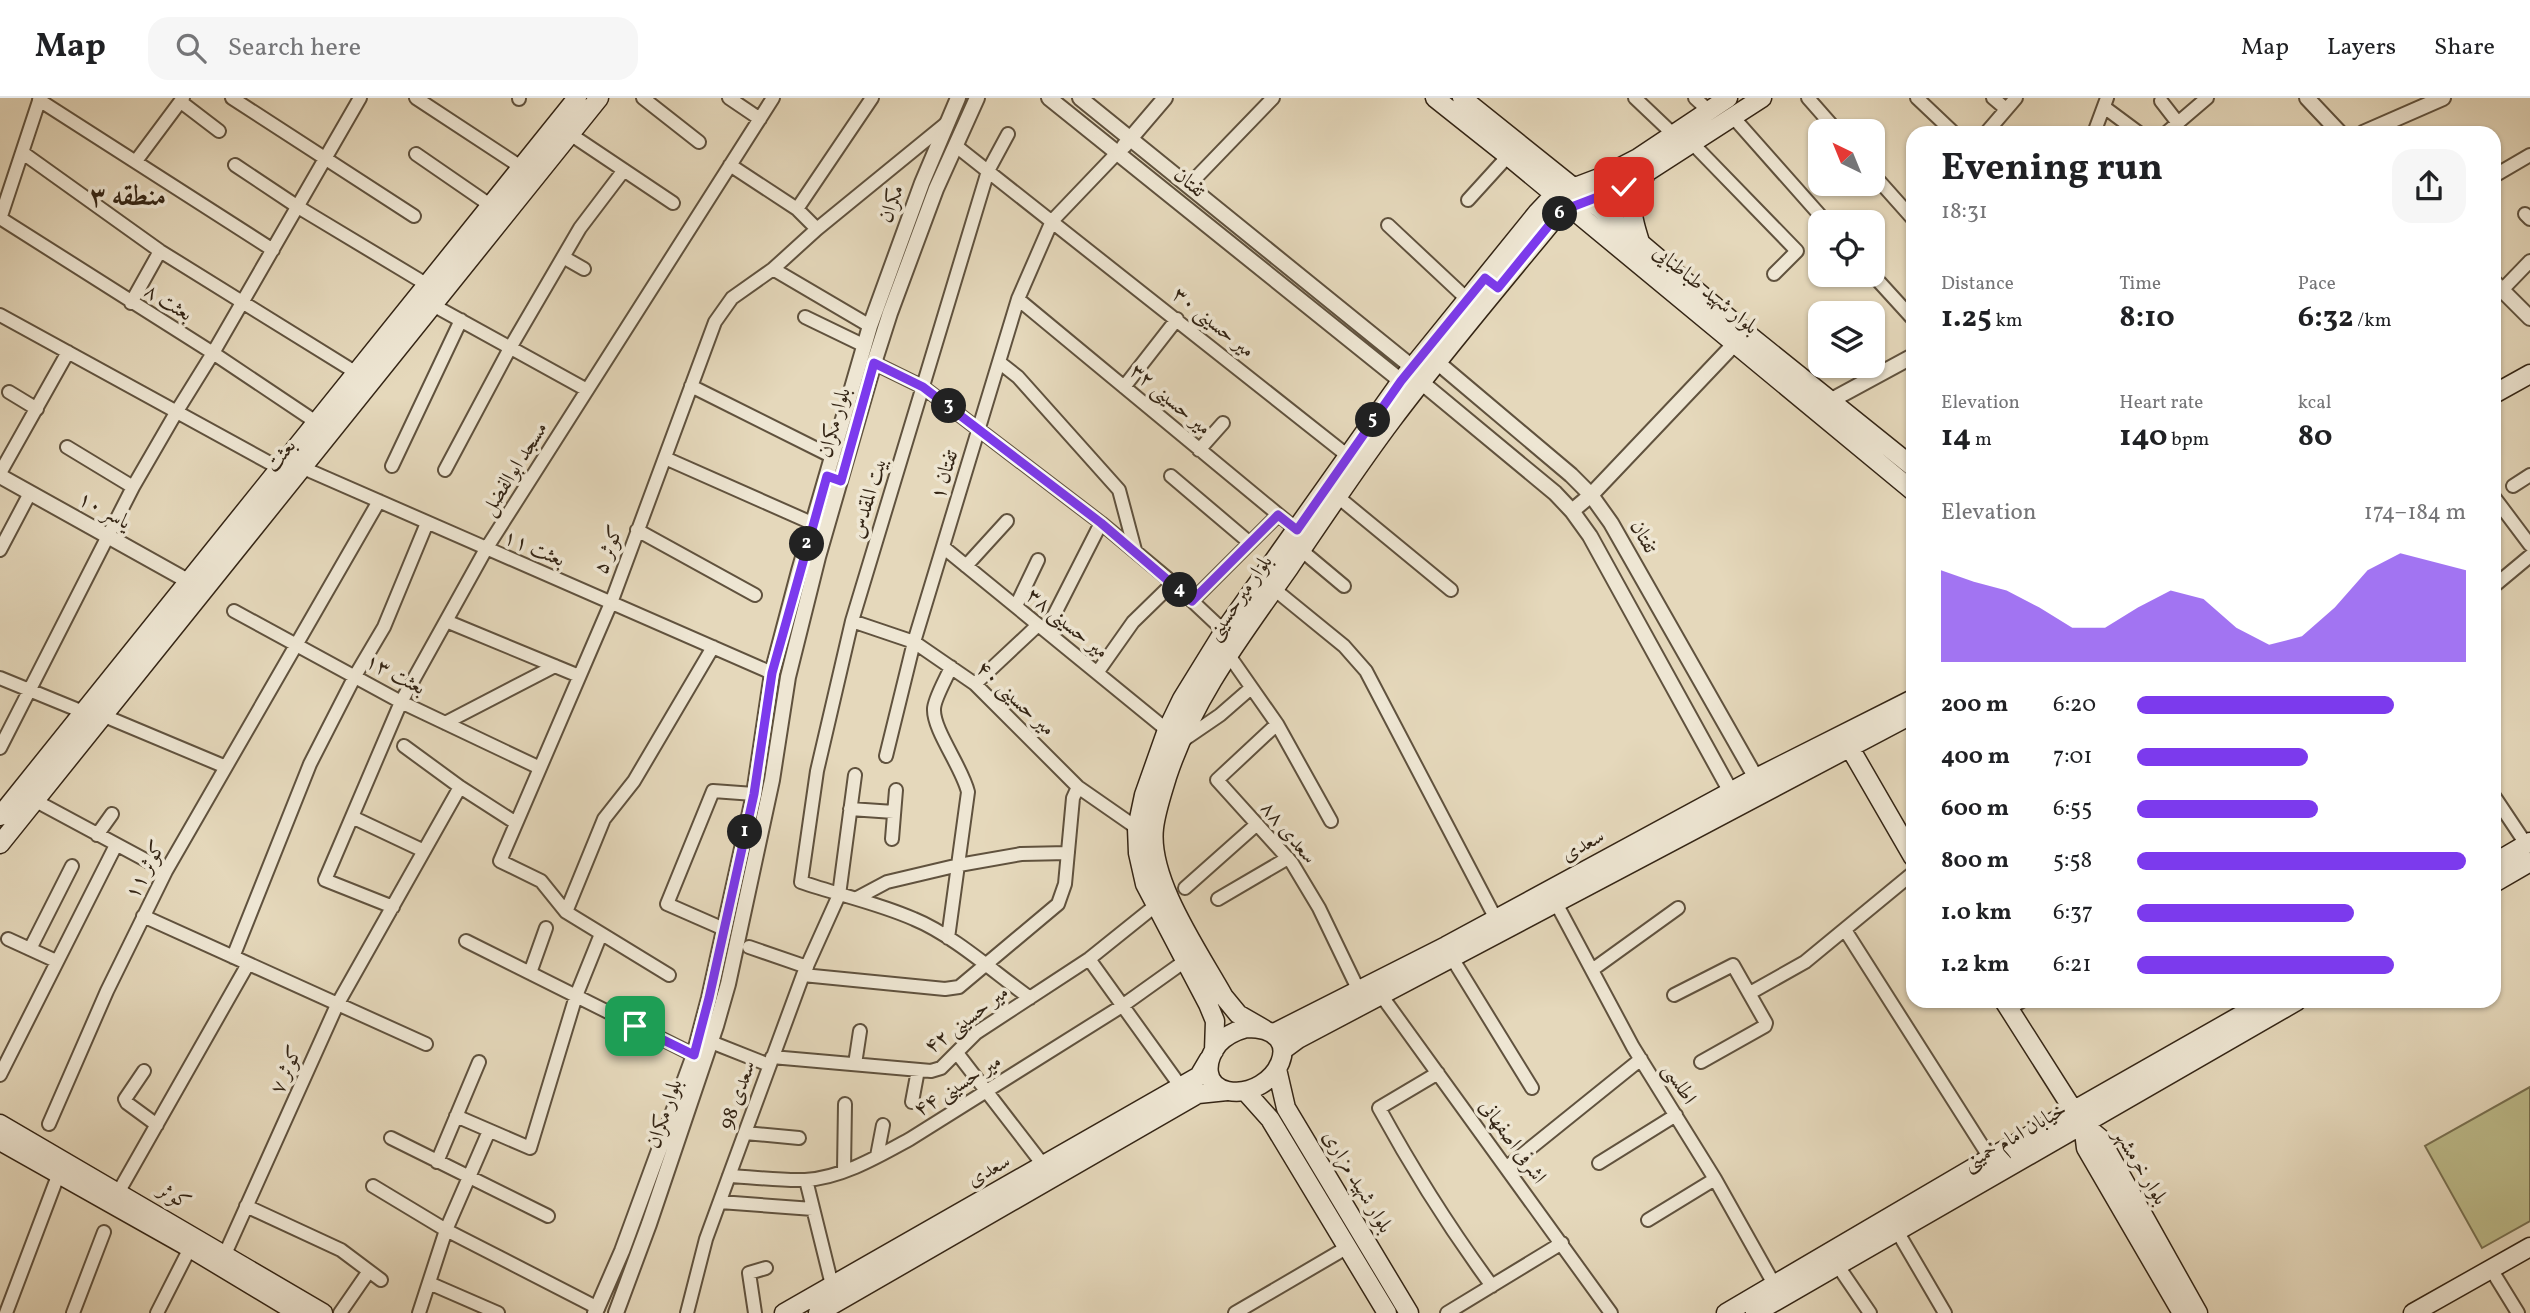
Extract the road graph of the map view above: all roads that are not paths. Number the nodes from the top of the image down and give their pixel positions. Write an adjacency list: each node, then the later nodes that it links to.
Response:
1 (232, 98): 60 (street)
2 (360, 98): 60 (street)
3 (577, 98): 64 (main road, بعثت)
4 (599, 98): 48 (main road, بعثت)
5 (643, 98): 52 (street)
6 (729, 98): 36 (street)
7 (773, 98): 36 (street, مسجد ابوالفضل)
8 (872, 98): 82 (street)
9 (958, 98): 38 (street, مکران)
10 (977, 98): 54 (street, مکران)
11 (1049, 98): 55 (street, تفتان)
12 (1080, 98): 51 (street, تفتان)
13 (1165, 98): 51 (street)
14 (1273, 98): 70 (street)
15 (1435, 98): 59 (main road, بلوار شهید طباطبایی)
16 (1462, 98): 71 (main road, بلوار شهید طباطبایی)
17 (1635, 98): 50 (street)
18 (1695, 98): 34 (street)
19 (1728, 98): 34 (main road, بلوار میرحسینی)
20 (1762, 98): 35 (main road, بلوار میرحسینی)
21 (1808, 98): 37 (street)
22 (1917, 98): 40 (street)
23 (1993, 98): 33 (street)
24 (2016, 98): 33 (street)
25 (2207, 98): 39 (street)
26 (2306, 98): 45 (street)
27 (2441, 98): 46 (street)
28 (40, 99): 56 (street); 61 (street)
29 (419, 99): 64 (street)
30 (182, 100): 47 (street); 61 (street)
31 (2161, 101): 39 (street)
32 (2105, 103): 42 (street); 43 (street)
33 (2006, 109): 41 (street)
34 (1709, 111): 50 (main road, بلوار میرحسینی)
35 (1733, 117): 53 (main road, بلوار میرحسینی); 83 (street)
36 (760, 119): 63 (street, مسجد ابوالفضل)
37 (1826, 119)
38 (948, 121): 89 (street, کوثر ۵); 115 (street, مکران)
39 (2178, 123): 44 (street)
40 (1947, 126)
41 (1992, 126)
42 (2097, 126)
43 (2131, 126)
44 (2174, 126)
45 (2333, 126)
46 (2379, 126)
47 (219, 131)
48 (570, 134): 65 (street); 74 (main road, بعثت)
49 (1007, 134): 66 (street, بیت المقدس)
50 (1673, 135): 67 (main road, بلوار میرحسینی)
51 (1130, 139): 55 (street); 70 (street, تفتان)
52 (699, 142)
53 (1693, 144): 69 (main road, بلوار میرحسینی); 97 (street)
54 (956, 146): 66 (street, میر حسینی ۳۰); 109 (street, مکران)
55 (1118, 152): 87 (street, تفتان ۱); 127 (street, تفتان)
56 (23, 153): 86 (street); 92 (street)
57 (416, 154): 79 (street)
58 (2530, 155): 68 (street)
59 (1508, 156): 75 (main road, بلوار شهید طباطبایی); 76 (street)
60 (326, 157): 80 (street); 85 (street)
61 (136, 161): 91 (street)
62 (234, 165): 80 (street)
63 (730, 165): 82 (street); 131 (street, مسجد ابوالفضل)
64 (521, 167): 74 (main road, بعثت)
65 (624, 170): 78 (street); 93 (street)
66 (988, 171): 87 (street, میر حسینی ۳۰); 129 (street, بیت المقدس)
67 (1612, 172): 71 (main road, بلوار میرحسینی); 72 (main road)
68 (2501, 172)
69 (1647, 174): 72 (main road, بلوار میرحسینی); 90 (main road)
70 (1189, 185): 127 (street, تفتان)
71 (1572, 187): 75 (main road, بلوار میرحسینی); 77 (main road, بلوار شهید طباطبایی)
72 (1624, 187): 77 (main road, بلوار میرحسینی)
73 (1885, 188): 84 (street)
74 (513, 190): 79 (main road, بعثت); 107 (main road, بعثت)
75 (1554, 195): 81 (main road, بلوار شهید طباطبایی); 98 (main road, بلوار میرحسینی)
76 (1468, 200)
77 (1589, 200): 81 (main road, بلوار میرحسینی); 90 (main road, بلوار شهید طباطبایی)
78 (673, 203)
79 (490, 205): 99 (main road, بعثت)
80 (298, 207): 91 (street); 99 (street)
81 (1569, 208): 98 (main road, بلوار میرحسینی); 116 (main road, بلوار شهید طباطبایی)
82 (797, 209): 89 (street)
83 (1815, 210)
84 (1906, 211)
85 (414, 216)
86 (0, 219): 106 (street, بعثت ۸)
87 (1052, 221): 103 (street, تفتان ۱); 113 (street, میر حسینی ۳۰)
88 (1388, 225): 104 (street)
89 (817, 229): 96 (street, کوثر ۵)
90 (1641, 245): 116 (main road, بلوار شهید طباطبایی)
91 (272, 250): 105 (street)
92 (160, 251): 105 (street); 106 (street)
93 (563, 257): 95 (street); 118 (street)
94 (2530, 261): 100 (street)
95 (583, 269)
96 (773, 269): 115 (street); 128 (street, کوثر ۵)
97 (1774, 274)
98 (1491, 283): 104 (main road, بلوار میرحسینی); 123 (main road, بلوار میرحسینی)
99 (426, 284): 125 (main road, بعثت)
100 (2501, 284)
101 (1884, 287): 108 (street)
102 (2501, 289): 112 (street)
103 (1018, 299): 122 (street, تفتان ۱); 130 (street, میر حسینی ۳۲)
104 (1467, 299): 127 (main road, بلوار میرحسینی)
105 (242, 302): 120 (street); 125 (street)
106 (131, 303): 120 (street, بعثت ۸)
107 (432, 304): 114 (street); 147 (main road, بعثت)
108 (1906, 311)
109 (890, 313): 124 (street, بلوار مکران)
110 (0, 315): 119 (street)
111 (805, 317): 117 (street)
112 (2530, 318)
113 (1177, 319): 130 (street); 142 (street, میر حسینی ۳۰)
114 (461, 320): 118 (street); 146 (street)
115 (870, 326): 117 (street, بلوار مکران)
116 (1740, 338): 134 (main road, بلوار شهید طباطبایی); 154 (main road, بلوار شهید طباطبایی); 158 (street)
117 (864, 346): 143 (street, بلوار مکران)
118 (510, 348): 131 (street); 149 (street)
119 (68, 352): 135 (street); 136 (street)
120 (213, 353): 136 (street); 137 (street, بعثت ۸)
121 (1906, 360): 134 (street)
122 (999, 362): 139 (street, تفتان ۱); 176 (street)
123 (1437, 362): 127 (main road, بلوار میرحسینی); 158 (street, تفتان)
124 (874, 363): 129 (street); 153 (street, بلوار مکران)
125 (355, 372): 137 (main road, بعثت)
126 (2530, 374): 132 (main road)
127 (1411, 377): 142 (main road, بلوار میرحسینی); 159 (main road, بلوار میرحسینی); 162 (street, تفتان)
128 (691, 386): 143 (street); 144 (street, کوثر ۵)
129 (923, 387): 139 (street); 193 (street, بیت المقدس)
130 (1124, 387): 141 (street, میر حسینی ۳۲)
131 (587, 390): 174 (street, مسجد ابوالفضل)
132 (2501, 390)
133 (9, 392): 135 (street)
134 (1830, 401): 145 (main road, بلوار شهید طباطبایی)
135 (37, 409): 150 (street)
136 (177, 411): 148 (street); 156 (street)
137 (316, 422): 148 (main road, بعثت)
138 (1223, 422): 141 (street)
139 (979, 429): 166 (street); 173 (street, تفتان ۱)
140 (67, 447): 156 (street)
141 (1199, 450): 163 (street, میر حسینی ۳۲)
142 (1348, 456): 169 (main road, بلوار میرحسینی)
143 (833, 457): 153 (street, بلوار مکران)
144 (664, 458): 167 (street); 168 (street, کوثر ۵)
145 (1906, 461)
146 (392, 466)
147 (302, 467): 160 (street, بعثت ۱۱); 213 (main road, بعثت)
148 (279, 468): 182 (main road, بعثت)
149 (445, 470)
150 (0, 475): 157 (street, یاسر ۱۰)
151 (2530, 475): 155 (street)
152 (1171, 476): 171 (street)
153 (834, 479): 167 (street, بلوار مکران); 303 (street, بلوار مکران)
154 (1906, 485)
155 (2513, 486)
156 (133, 487): 170 (street)
157 (30, 493): 170 (street, یاسر ۱۰); 175 (street)
158 (1591, 495): 162 (street); 227 (street, تفتان)
159 (1338, 497): 177 (main road, بلوار میرحسینی); 186 (street)
160 (379, 501): 165 (street, بعثت ۱۱); 197 (street, کوثر ۱۱)
161 (2501, 507): 172 (street)
162 (1572, 511): 231 (street, تفتان)
163 (1278, 515): 169 (street, میر حسینی ۳۲); 171 (street)
164 (1007, 521): 180 (street)
165 (427, 523): 174 (street, بعثت ۱۱); 204 (street)
166 (1101, 523): 176 (street); 194 (street)
167 (814, 524): 202 (street, بلوار مکران)
168 (637, 530): 187 (street); 189 (street, کوثر ۵)
169 (1297, 530): 195 (main road, بلوار میرحسینی)
170 (107, 537): 182 (street, یاسر ۱۰); 209 (street)
171 (1250, 543): 188 (street)
172 (2530, 545)
173 (943, 547): 180 (street, میر حسینی ۳۸); 196 (street, تفتان ۱)
174 (486, 549): 189 (street, بعثت ۱۱); 192 (street, مسجد ابوالفضل)
175 (0, 550)
176 (1135, 550): 183 (street)
177 (1301, 550): 184 (street); 185 (main road, بلوار میرحسینی)
178 (2530, 556): 181 (street)
179 (1038, 561): 190 (street)
180 (966, 566): 190 (street, میر حسینی ۳۸)
181 (2501, 580)
182 (188, 581): 212 (main road, بعثت)
183 (1172, 583): 188 (street); 203 (street)
184 (1343, 586)
185 (1274, 589): 199 (main road, بلوار میرحسینی); 269 (street)
186 (1451, 590)
187 (755, 595)
188 (1192, 601): 195 (street)
189 (611, 603): 198 (street, بعثت ۱۱); 205 (street, کوثر ۵)
190 (1016, 606): 194 (street, میر حسینی ۳۸)
191 (234, 611): 197 (street, بعثت ۱۳)
192 (446, 621): 200 (street); 210 (street, مسجد ابوالفضل)
193 (852, 621): 196 (street, میر حسینی ۴۰); 260 (street, بیت المقدس)
194 (1042, 628): 203 (street, میر حسینی ۳۸); 207 (street)
195 (1224, 631): 217 (main road, بلوار میرحسینی)
196 (915, 642): 201 (street, میر حسینی ۴۰); 223 (street, تفتان ۱)
197 (297, 644): 204 (street, بعثت ۱۳); 224 (street, کوثر ۱۱)
198 (713, 647): 202 (street, بعثت ۱۱); 267 (street)
199 (1228, 654): 208 (street); 218 (main road, بلوار میرحسینی)
200 (555, 666): 205 (street); 215 (street)
201 (951, 667): 207 (street, میر حسینی ۴۰); 254 (street)
202 (772, 673): 232 (street, بلوار مکران)
203 (1097, 673): 217 (street, میر حسینی ۳۸)
204 (355, 676): 210 (street, بعثت ۱۳); 279 (street)
205 (579, 676): 225 (street, کوثر ۵)
206 (0, 678): 209 (street)
207 (975, 684): 229 (street, میر حسینی ۴۰)
208 (1251, 688): 216 (street); 218 (street)
209 (30, 691): 212 (street); 221 (street)
210 (401, 702): 215 (street, بعثت ۱۳); 239 (street, مسجد ابوالفضل)
211 (1906, 703): 227 (main road, سعدی)
212 (83, 712): 219 (main road, بعثت)
213 (102, 715): 219 (main road, بعثت); 224 (street)
214 (1906, 718): 222 (main road, سعدی)
215 (446, 723): 225 (street, بعثت ۱۳)
216 (1277, 724): 240 (street); 242 (street, سعدی ۸۸)
217 (1167, 730): 243 (main road, بلوار میرحسینی)
218 (1179, 743): 302 (main road, بلوار میرحسینی)
219 (68, 744): 233 (main road, بعثت); 238 (main road, بعثت)
220 (404, 746): 228 (street)
221 (0, 748)
222 (1850, 748): 248 (main road); 263 (main road, سعدی)
223 (886, 755)
224 (226, 767): 256 (street, کوثر ۱۱)
225 (540, 768): 241 (street, کوثر ۵)
226 (855, 775): 235 (street, سعدی 98)
227 (1756, 778): 231 (main road, سعدی)
228 (460, 787): 241 (street); 250 (street, کوثر ۷)
229 (1078, 787): 243 (street, میر حسینی ۴۰); 251 (street)
230 (896, 790): 236 (street)
231 (1731, 792): 269 (main road, سعدی)
232 (754, 794): 271 (street, بلوار مکران); 271 (street)
233 (34, 800): 244 (street); 246 (main road, بعثت)
234 (2501, 807): 249 (street)
235 (850, 808): 236 (street); 260 (street, سعدی 98)
236 (894, 812): 245 (street)
237 (112, 814): 244 (street)
238 (0, 816)
239 (352, 817): 250 (street); 265 (street, مسجد ابوالفضل)
240 (1331, 821)
241 (516, 824): 267 (street, کوثر ۵)
242 (1257, 824): 252 (street, سعدی ۸۸); 259 (street)
243 (1137, 828): 264 (main road, بلوار میرحسینی)
244 (97, 835): 247 (street)
245 (892, 839)
246 (0, 845)
247 (116, 845): 256 (street); 282 (street)
248 (1906, 845)
249 (2529, 849): 253 (main road); 257 (main road)
250 (424, 851): 265 (street, کوثر ۷)
251 (1068, 853): 254 (street); 285 (street)
252 (1288, 858): 262 (street); 290 (street, سعدی ۸۸)
253 (2501, 860)
254 (958, 865): 261 (street); 274 (street)
255 (72, 866): 278 (street)
256 (166, 871): 268 (street, کوثر ۱۱)
257 (2501, 876)
258 (1906, 879): 272 (street)
259 (1185, 888)
260 (838, 895): 261 (street); 287 (street, سعدی 98)
261 (857, 898): 274 (street)
262 (1218, 899)
263 (1556, 903): 280 (main road, سعدی); 286 (street, اطلسی)
264 (1155, 906): 281 (street, میر حسینی ۴۲); 283 (main road, بلوار میرحسینی)
265 (393, 907): 296 (street, کوثر ۷)
266 (1678, 908): 286 (street)
267 (566, 912): 273 (street)
268 (144, 916): 279 (street); 329 (street, کوثر ۱۱)
269 (1496, 919): 290 (main road, سعدی)
270 (546, 928): 288 (street)
271 (724, 929): 307 (street, بلوار مکران)
272 (1845, 930): 291 (street); 338 (street)
273 (601, 934): 289 (street); 294 (street)
274 (948, 937): 285 (street)
275 (8, 939): 278 (street)
276 (466, 941): 288 (street)
277 (749, 947): 287 (street)
278 (30, 949): 282 (street)
279 (233, 957): 284 (street)
280 (1452, 958): 292 (main road, سعدی); 320 (street)
281 (1089, 959): 295 (street, میر حسینی ۴۲); 297 (street)
282 (56, 961): 318 (street)
283 (1185, 961): 297 (street, میر حسینی ۴۴); 308 (main road, بلوار میرحسینی)
284 (248, 964): 296 (street); 330 (street)
285 (986, 966): 287 (street); 295 (street)
286 (1592, 970): 309 (street, اطلسی)
287 (805, 971): 310 (street, سعدی 98)
288 (530, 973): 294 (street)
289 (669, 975)
290 (1359, 991): 302 (main road, سعدی)
291 (1750, 993): 293 (street); 312 (street)
292 (1381, 995): 305 (main road, سعدی); 317 (street, اشرفی اصفهانی)
293 (1674, 995)
294 (576, 996): 307 (street); 332 (street)
295 (1030, 998): 306 (street, میر حسینی ۴۲)
296 (337, 1004): 304 (street); 352 (street, کوثر ۷)
297 (1122, 1006): 319 (street); 321 (street, میر حسینی ۴۴)
298 (2013, 1008): 327 (main road, بلوار خرمشهر)
299 (2255, 1008): 327 (main road, خیابان امام خمینی)
300 (2284, 1008): 327 (main road, خیابان امام خمینی)
301 (860, 1031): 313 (street)
302 (1269, 1031): 305 (main road); 308 (main road)
303 (711, 1042): 310 (street, میر حسینی ۴۲); 385 (street, بلوار مکران)
304 (426, 1044)
305 (1283, 1050): 314 (main road)
306 (957, 1053): 315 (street, میر حسینی ۴۲); 321 (street)
307 (694, 1055): 374 (street, بلوار مکران)
308 (1212, 1055): 319 (main road, سعدی); 322 (main road)
309 (1640, 1059): 325 (street, اطلسی); 342 (street)
310 (771, 1061): 313 (street, میر حسینی ۴۲); 333 (street, سعدی 98)
311 (480, 1062): 326 (street)
312 (1701, 1062)
313 (855, 1064): 315 (street, میر حسینی ۴۲)
314 (1277, 1069): 322 (main road); 392 (main road, بلوار شهید مزاری)
315 (918, 1070): 323 (street)
316 (144, 1071): 330 (street)
317 (1438, 1073): 342 (street, اشرفی اصفهانی); 372 (street)
318 (0, 1075)
319 (1181, 1087): 341 (main road, سعدی)
320 (1532, 1088)
321 (987, 1090): 337 (street, میر حسینی ۴۴); 341 (street)
322 (1236, 1091): 362 (main road, بلوار شهید مزاری); 389 (main road, سعدی)
323 (912, 1102)
324 (845, 1104): 343 (street)
325 (1676, 1115): 340 (street); 348 (street, اطلسی)
326 (456, 1116): 332 (street); 339 (street)
327 (2078, 1117): 338 (main road, خیابان امام خمینی); 358 (main road, خیابان امام خمینی); 377 (main road, بلوار خرمشهر)
328 (0, 1124): 350 (main road, کوثر)
329 (49, 1124)
330 (157, 1125): 350 (street)
331 (883, 1125): 337 (street)
332 (489, 1131): 346 (street)
333 (745, 1133): 335 (street); 345 (street, سعدی 98)
334 (391, 1138): 339 (street)
335 (799, 1138)
336 (0, 1141): 344 (main road, کوثر)
337 (877, 1156): 343 (street, میر حسینی ۴۴)
338 (1990, 1158): 370 (main road, خیابان امام خمینی)
339 (437, 1162): 346 (street)
340 (1600, 1163)
341 (1044, 1166): 371 (main road, سعدی)
342 (1507, 1167): 359 (street, اشرفی اصفهانی)
343 (844, 1170): 347 (street, میر حسینی ۴۴)
344 (59, 1173): 361 (main road, کوثر); 378 (street)
345 (729, 1175): 347 (street, میر حسینی ۴۴); 351 (street, سعدی 98)
346 (470, 1179): 354 (street); 356 (street)
347 (806, 1180): 353 (street)
348 (1715, 1180): 355 (street); 370 (street, اطلسی)
349 (373, 1186): 356 (street)
350 (119, 1191): 363 (main road, کوثر)
351 (720, 1202): 353 (street); 386 (street, سعدی 98)
352 (246, 1206): 363 (street, کوثر ۷); 367 (street)
353 (813, 1209): 371 (street)
354 (548, 1216)
355 (1648, 1220)
356 (446, 1230): 369 (street); 374 (street)
357 (104, 1231): 379 (street)
358 (1897, 1231): 364 (main road, خیابان امام خمینی); 398 (street)
359 (1562, 1243): 372 (street); 394 (street, اشرفی اصفهانی)
360 (2530, 1247): 366 (main road)
361 (190, 1248): 380 (street); 381 (main road, کوثر)
362 (1346, 1248): 390 (street); 391 (main road, بلوار شهید مزاری)
363 (225, 1254): 382 (main road, کوثر)
364 (1838, 1266): 396 (main road, خیابان امام خمینی); 397 (street)
365 (766, 1268): 387 (street)
366 (2491, 1269): 375 (main road); 399 (street)
367 (369, 1271): 368 (street); 383 (street)
368 (381, 1280)
369 (429, 1283): 373 (street); 384 (street)
370 (1774, 1284): 395 (main road, خیابان امام خمینی)
371 (832, 1285): 388 (main road, سعدی)
372 (1492, 1286): 393 (street)
373 (477, 1309): 376 (street)
374 (597, 1311)
375 (2423, 1311)
376 (498, 1312)
377 (2184, 1312)
378 (6, 1313)
379 (73, 1313)
380 (157, 1313)
381 (298, 1313)
382 (323, 1313)
383 (340, 1313)
384 (419, 1313)
385 (616, 1313)
386 (687, 1313)
387 (755, 1313)
388 (784, 1313)
389 (818, 1313)
390 (1235, 1313)
391 (1387, 1313)
392 (1409, 1313)
393 (1447, 1313)
394 (1611, 1313)
395 (1726, 1313)
396 (1755, 1313)
397 (1870, 1313)
398 (1945, 1313)
399 (2518, 1313)

